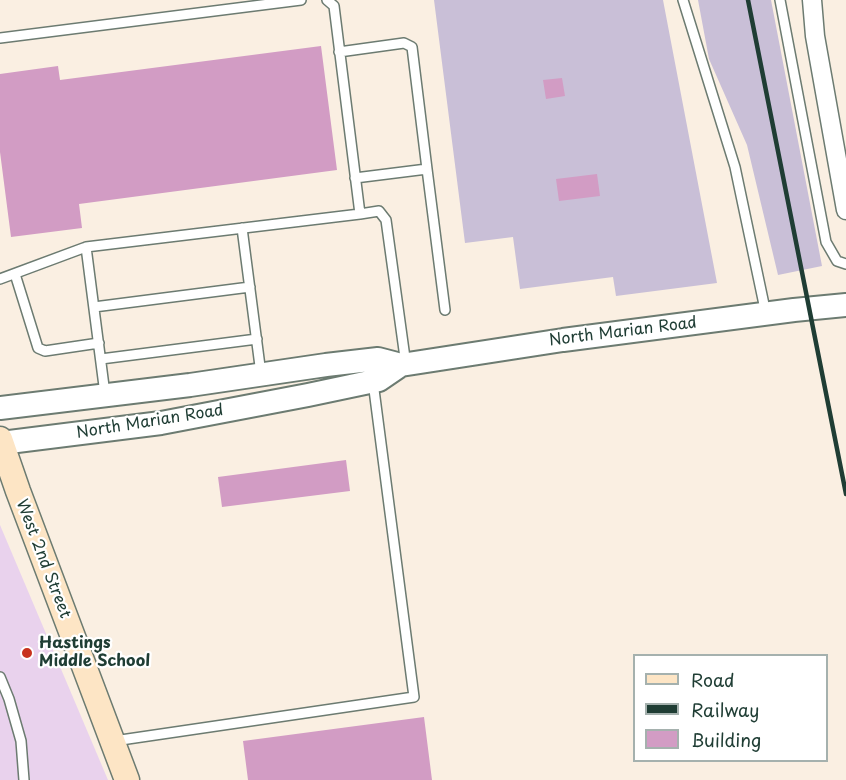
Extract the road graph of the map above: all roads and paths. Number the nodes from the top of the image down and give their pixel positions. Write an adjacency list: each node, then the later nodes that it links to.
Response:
1 (301, 0): 6 (lane)
2 (327, 0): 7 (lane)
3 (684, 0): 21 (lane)
4 (780, 0): 14 (lane)
5 (812, 0): 10 (street)
6 (0, 38)
7 (339, 52): 8 (lane); 9 (lane)
8 (427, 169): 9 (lane); 20 (lane)
9 (355, 178): 11 (lane)
10 (846, 210)
11 (360, 214): 12 (lane); 25 (lane)
12 (242, 228): 13 (lane); 17 (lane)
13 (86, 247): 15 (lane); 19 (lane)
14 (846, 264)
15 (15, 274): 16 (lane); 23 (lane)
16 (0, 279)
17 (250, 287): 19 (lane); 22 (lane)
18 (846, 305): 21 (street, North Marian Road)
19 (94, 307): 23 (lane)
20 (445, 310)
21 (766, 314): 25 (street, North Marian Road)
22 (257, 339): 24 (lane); 26 (lane)
23 (99, 343): 24 (lane)
24 (101, 359): 28 (lane)
25 (404, 365): 26 (street, North Marian Road); 27 (street, North Marian Road)
26 (261, 374): 28 (street, North Marian Road)
27 (373, 382): 30 (street, North Marian Road); 32 (lane)
28 (106, 395): 29 (street, North Marian Road)
29 (0, 408)
30 (0, 442): 32 (main road, West 2nd Street)
31 (0, 677): 33 (lane)
32 (112, 741): 34 (main road, West 2nd Street)
33 (24, 780)
34 (127, 780)

